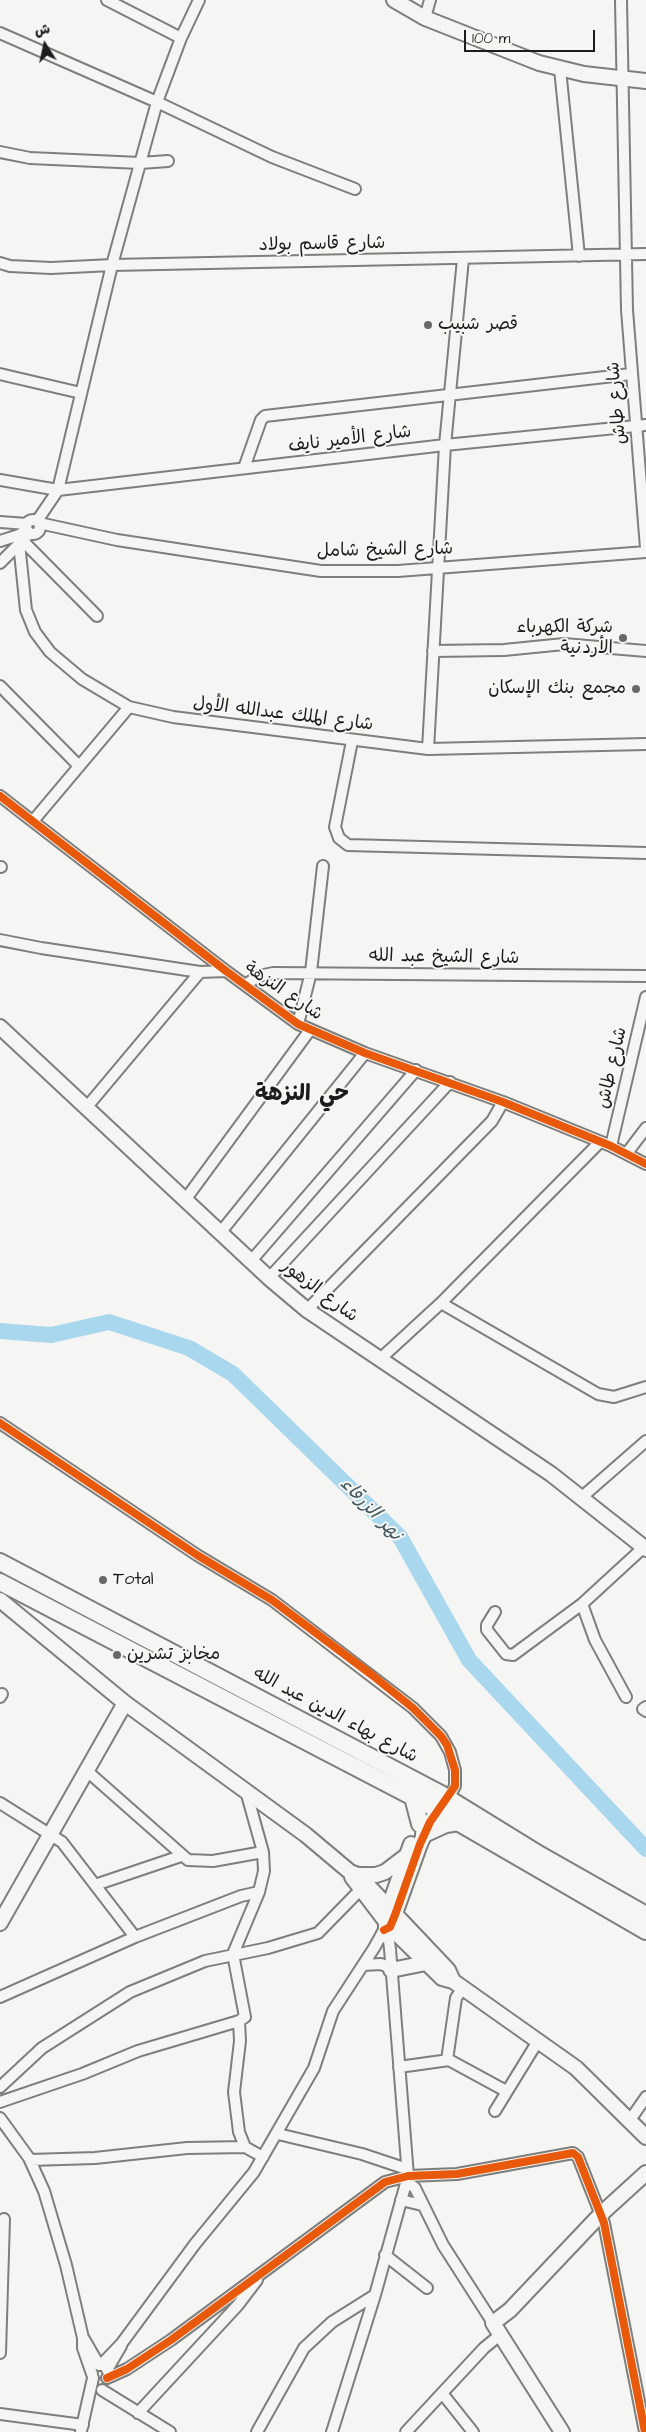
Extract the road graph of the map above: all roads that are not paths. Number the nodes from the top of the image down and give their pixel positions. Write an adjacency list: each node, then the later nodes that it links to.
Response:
1 (107, 0): 8 (street)
2 (199, 0): 8 (street)
3 (394, 0): 6 (street)
4 (430, 0): 6 (street)
5 (621, 0): 10 (street, شارع طاش)
6 (425, 18): 9 (street)
7 (0, 33): 12 (street)
8 (181, 38): 12 (street)
9 (560, 69): 10 (street); 19 (street)
10 (622, 80): 11 (street); 17 (street, شارع طاش)
11 (646, 81)
12 (156, 102): 15 (street); 16 (street)
13 (0, 152): 15 (street)
14 (168, 161): 15 (street)
15 (140, 163): 22 (street)
16 (355, 189)
17 (625, 254): 18 (street, شارع قاسم بولاد); 19 (street, شارع قاسم بولاد); 24 (street, شارع طاش)
18 (646, 254)
19 (579, 256): 20 (street, شارع قاسم بولاد)
20 (464, 259): 22 (street, شارع قاسم بولاد); 26 (street)
21 (0, 263): 22 (street, شارع قاسم بولاد)
22 (112, 265): 25 (street)
23 (0, 374): 25 (street)
24 (631, 374): 26 (street); 27 (street, شارع طاش)
25 (81, 393): 31 (street)
26 (451, 394): 28 (street); 29 (street)
27 (641, 425): 28 (street, شارع الأمير نايف); 36 (street, شارع طاش)
28 (445, 445): 29 (street, شارع الأمير نايف); 39 (street)
29 (244, 468): 31 (street, شارع الأمير نايف)
30 (0, 480): 31 (street, شارع الأمير نايف)
31 (58, 490): 33 (street)
32 (0, 522): 33 (street, شارع الشيخ شامل)
33 (32, 526): 34 (street); 35 (street); 39 (street, شارع الشيخ شامل)
34 (0, 540)
35 (20, 542): 38 (street); 40 (street); 44 (street, شارع الملك عبدالله الأول)
36 (646, 548)
37 (646, 552): 39 (street, شارع الشيخ شامل)
38 (1, 562)
39 (438, 568): 41 (street)
40 (97, 616)
41 (433, 651): 42 (street); 47 (street)
42 (646, 651)
43 (0, 686): 48 (street)
44 (129, 707): 45 (street, شارع الملك عبدالله الأول); 48 (street)
45 (352, 741): 47 (street, شارع الملك عبدالله الأول); 51 (street)
46 (646, 744): 47 (street, شارع الملك عبدالله الأول)
47 (428, 749)
48 (78, 766): 50 (street)
49 (0, 796): 50 (street, شارع النزهة)
50 (33, 821): 54 (street, شارع النزهة)
51 (646, 853)
52 (323, 866): 56 (street)
53 (0, 940): 55 (street)
54 (226, 971): 55 (street); 58 (street, شارع النزهة)
55 (200, 972): 67 (street)
56 (311, 972): 57 (street, شارع الشيخ عبد الله); 58 (street, شارع الشيخ عبد الله); 60 (street)
57 (646, 976)
58 (245, 985): 60 (street, شارع النزهة)
59 (646, 997): 70 (street, شارع طاش)
60 (298, 1024): 62 (street, شارع النزهة)
61 (0, 1027): 67 (street, شارع الزهور)
62 (310, 1030): 63 (street, شارع النزهة); 73 (street)
63 (365, 1053): 64 (street, شارع النزهة); 74 (street)
64 (416, 1070): 65 (street, شارع النزهة); 75 (street)
65 (450, 1082): 66 (street, شارع النزهة); 76 (street)
66 (503, 1102): 69 (street, شارع النزهة); 78 (street)
67 (86, 1108): 73 (street, شارع الزهور)
68 (646, 1128): 71 (street)
69 (600, 1142): 70 (street, شارع النزهة); 77 (street)
70 (611, 1146): 71 (street, شارع النزهة)
71 (627, 1153): 72 (street, شارع النزهة)
72 (646, 1164)
73 (185, 1200): 74 (street, شارع الزهور)
74 (220, 1233): 75 (street, شارع الزهور)
75 (251, 1261): 76 (street, شارع الزهور)
76 (269, 1278): 78 (street, شارع الزهور)
77 (441, 1303): 79 (street); 80 (street)
78 (307, 1310): 79 (street, شارع الزهور)
79 (379, 1360): 83 (street, شارع الزهور)
80 (646, 1387)
81 (0, 1423): 98 (street)
82 (646, 1441): 83 (street)
83 (582, 1497): 84 (street, شارع الزهور)
84 (645, 1548): 88 (street)
85 (0, 1562): 98 (main road, شارع بهاء الدين عبد الله)
86 (0, 1582): 96 (main road, شارع بهاء الدين عبد الله)
87 (0, 1600): 91 (street)
88 (582, 1604): 89 (street); 90 (street)
89 (495, 1612)
90 (626, 1697)
91 (125, 1703): 94 (street); 95 (street)
92 (646, 1707): 93 (street)
93 (646, 1711)
94 (87, 1771): 101 (street); 103 (street)
95 (246, 1791): 102 (street); 105 (street)
96 (413, 1797): 98 (main road, شارع بهاء الدين عبد الله); 100 (main road)
97 (0, 1803): 101 (street)
98 (440, 1803): 99 (main road, شارع بهاء الدين عبد الله); 100 (street); 109 (main road, شارع بهاء الدين عبد الله)
99 (459, 1822): 100 (main road); 112 (main road, شارع بهاء الدين عبد الله)
100 (422, 1829): 104 (street); 110 (street)
101 (52, 1834): 106 (street); 111 (street)
102 (263, 1852): 103 (street); 108 (street)
103 (181, 1856): 106 (street)
104 (406, 1856): 105 (street); 110 (street)
105 (354, 1874): 107 (street); 110 (street)
106 (95, 1885): 113 (street)
107 (360, 1890): 110 (street); 114 (street)
108 (258, 1892): 113 (street); 114 (street)
109 (646, 1915)
110 (387, 1922): 115 (street); 116 (street); 117 (street); 118 (street)
111 (0, 1923)
112 (646, 1931)
113 (135, 1938): 119 (street)
114 (233, 1954): 120 (street); 124 (street)
115 (426, 1963): 117 (street); 118 (street)
116 (363, 1965): 117 (street); 131 (street)
117 (391, 1969): 123 (street)
118 (457, 1985): 121 (street); 122 (street)
119 (0, 1997)
120 (239, 2021): 127 (street); 133 (street)
121 (538, 2041): 125 (street); 130 (street)
122 (447, 2060): 123 (street); 125 (street)
123 (399, 2067): 137 (street)
124 (0, 2087)
125 (506, 2091): 128 (street)
126 (646, 2096): 130 (street)
127 (0, 2102)
128 (495, 2111)
129 (0, 2118): 135 (street)
130 (630, 2120): 132 (street)
131 (278, 2134): 134 (street); 137 (street)
132 (646, 2137)
133 (245, 2147): 134 (street); 135 (street)
134 (263, 2158): 150 (street)
135 (30, 2160): 148 (street)
136 (646, 2173): 141 (street)
137 (407, 2175): 139 (street); 140 (street); 141 (street); 144 (street)
138 (646, 2180): 141 (street)
139 (401, 2200): 140 (street); 143 (street)
140 (422, 2204): 147 (street)
141 (603, 2218): 147 (street); 162 (street)
142 (4, 2219): 149 (street)
143 (384, 2255): 145 (street); 146 (street)
144 (260, 2276): 150 (street); 153 (street)
145 (427, 2288)
146 (375, 2295): 158 (street); 159 (street)
147 (497, 2328): 152 (street); 156 (street)
148 (83, 2338): 150 (street); 151 (street)
149 (0, 2353)
150 (104, 2374): 151 (street); 153 (street); 155 (street)
151 (92, 2376): 155 (street)
152 (442, 2393): 160 (street); 161 (street)
153 (138, 2413): 157 (street)
154 (0, 2414): 155 (street)
155 (82, 2425)
156 (556, 2428)
157 (170, 2432)
158 (256, 2432)
159 (332, 2432)
160 (406, 2432)
161 (473, 2432)
162 (645, 2432)

